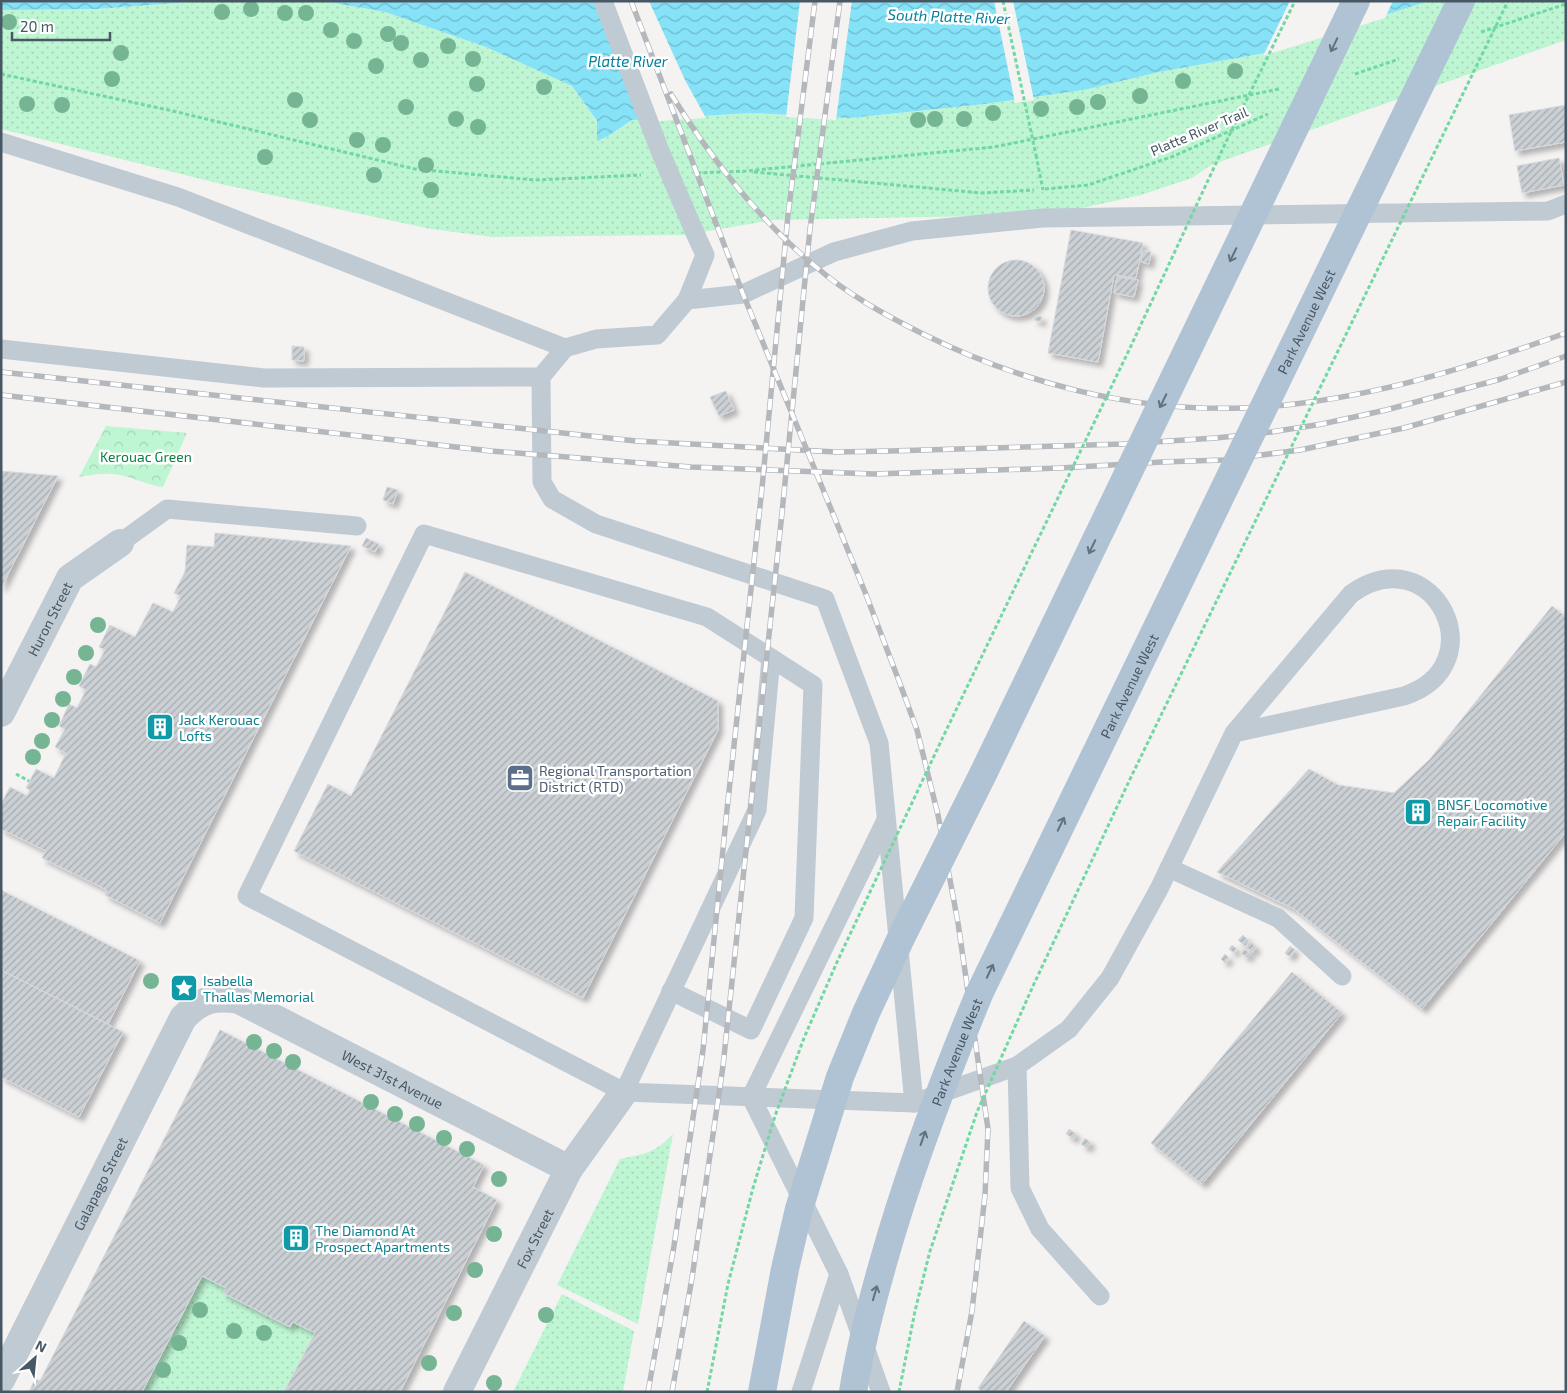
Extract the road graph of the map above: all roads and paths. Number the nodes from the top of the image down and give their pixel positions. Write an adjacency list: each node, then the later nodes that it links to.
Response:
1 (603, 1): 14 (lane, bridge)
2 (1004, 1): 12 (path, bridge)
3 (1295, 1): 39 (path, bridge)
4 (1356, 1): 40 (main road, one-way to 40, bridge)
5 (1460, 1): 42 (main road, Park Avenue West, one-way to 5, bridge)
6 (1508, 1): 44 (path, bridge)
7 (1358, 73): 8 (path)
8 (1349, 77)
9 (1270, 112): 12 (path, Platte River Trail)
10 (1, 142): 15 (lane)
11 (746, 171): 12 (path, Platte River Trail)
12 (1044, 190)
13 (1566, 204): 14 (lane)
14 (686, 300): 15 (lane)
15 (565, 348): 17 (lane)
16 (1, 349): 17 (lane)
17 (541, 377): 25 (lane)
18 (357, 526): 19 (lane)
19 (120, 543): 21 (street, Huron Street)
20 (771, 658): 28 (lane); 28 (lane); 31 (lane)
21 (1, 713)
22 (1234, 733): 22 (lane); 26 (lane)
23 (16, 774): 24 (path)
24 (29, 781)
25 (886, 820): 32 (lane); 33 (lane)
26 (1169, 868): 27 (lane); 30 (lane)
27 (1342, 976)
28 (671, 991): 31 (lane)
29 (213, 998): 34 (street, West 31st Avenue); 37 (street, Galapago Street)
30 (1017, 1066): 33 (lane); 36 (lane)
31 (624, 1092): 32 (lane); 34 (street, Fox Street)
32 (751, 1097): 33 (lane); 35 (lane)
33 (914, 1104)
34 (569, 1169): 38 (street, Fox Street)
35 (838, 1274): 41 (lane); 43 (lane)
36 (1100, 1296)
37 (1, 1380)
38 (457, 1392)
39 (707, 1392)
40 (762, 1392)
41 (801, 1392)
42 (853, 1392)
43 (881, 1392)
44 (899, 1392)

